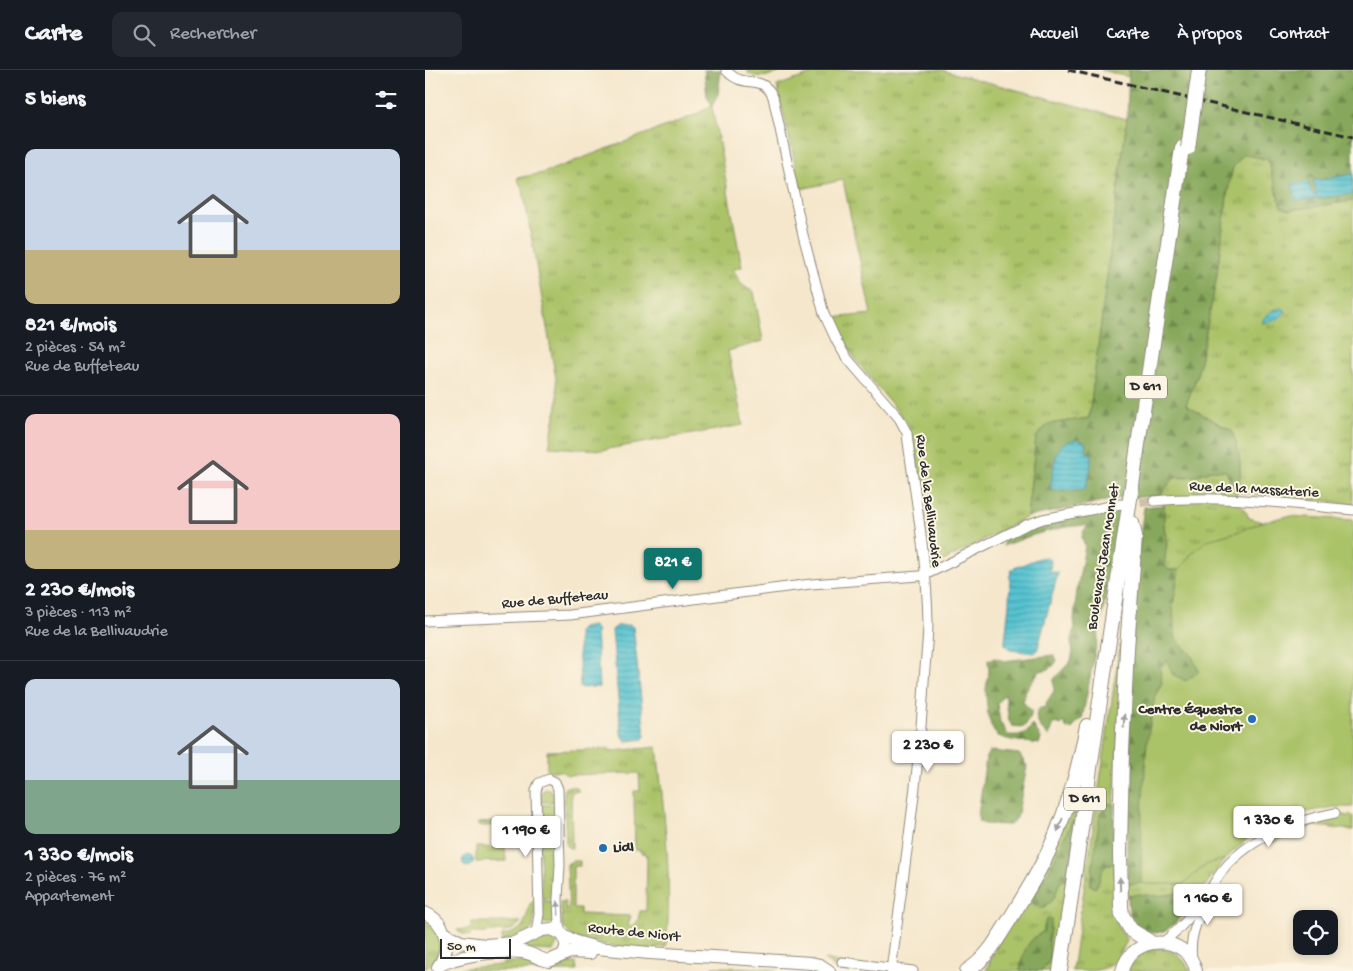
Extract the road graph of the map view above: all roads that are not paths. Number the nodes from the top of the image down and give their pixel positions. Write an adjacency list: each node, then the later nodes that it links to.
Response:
1 (726, 70): 9 (street, Rue de la Bellivaudrie)
2 (1193, 70): 4 (main road, D 611)
3 (1199, 70): 4 (main road, D 611, bridge)
4 (1185, 148): 8 (main road, Boulevard Jean Monnet / D 611); 11 (main road, Boulevard Jean Monnet / D 611)
5 (1154, 501): 7 (street, Rue de la Massaterie)
6 (1121, 504): 9 (street)
7 (1353, 510)
8 (1132, 524): 18 (main road, one-way to 8); 30 (main road, Boulevard Jean Monnet / D 611)
9 (924, 574): 10 (street, Rue de Buffeteau); 24 (street, Rue de la Bellivaudrie)
10 (425, 621)
11 (1110, 626): 28 (main road, one-way to 28); 29 (main road, Boulevard Jean Monnet / D 611)
12 (1335, 813): 13 (street)
13 (1208, 893): 18 (street); 21 (street)
14 (425, 913): 15 (main road)
15 (444, 933): 16 (main road, Route de Niort); 22 (main road)
16 (536, 933): 17 (main road, Route de Niort); 17 (street, one-way to 16)
17 (562, 935): 19 (street); 26 (main road, Route de Niort)
18 (1157, 942): 21 (main road); 23 (main road)
19 (562, 954): 22 (main road, Route de Niort); 25 (main road, Route de Niort)
20 (841, 962): 24 (street)
21 (1194, 965)
22 (437, 968)
23 (1121, 969)
24 (891, 970): 27 (street)
25 (818, 971)
26 (829, 971)
27 (913, 971)
28 (967, 971)
29 (1060, 971)
30 (1066, 971)

